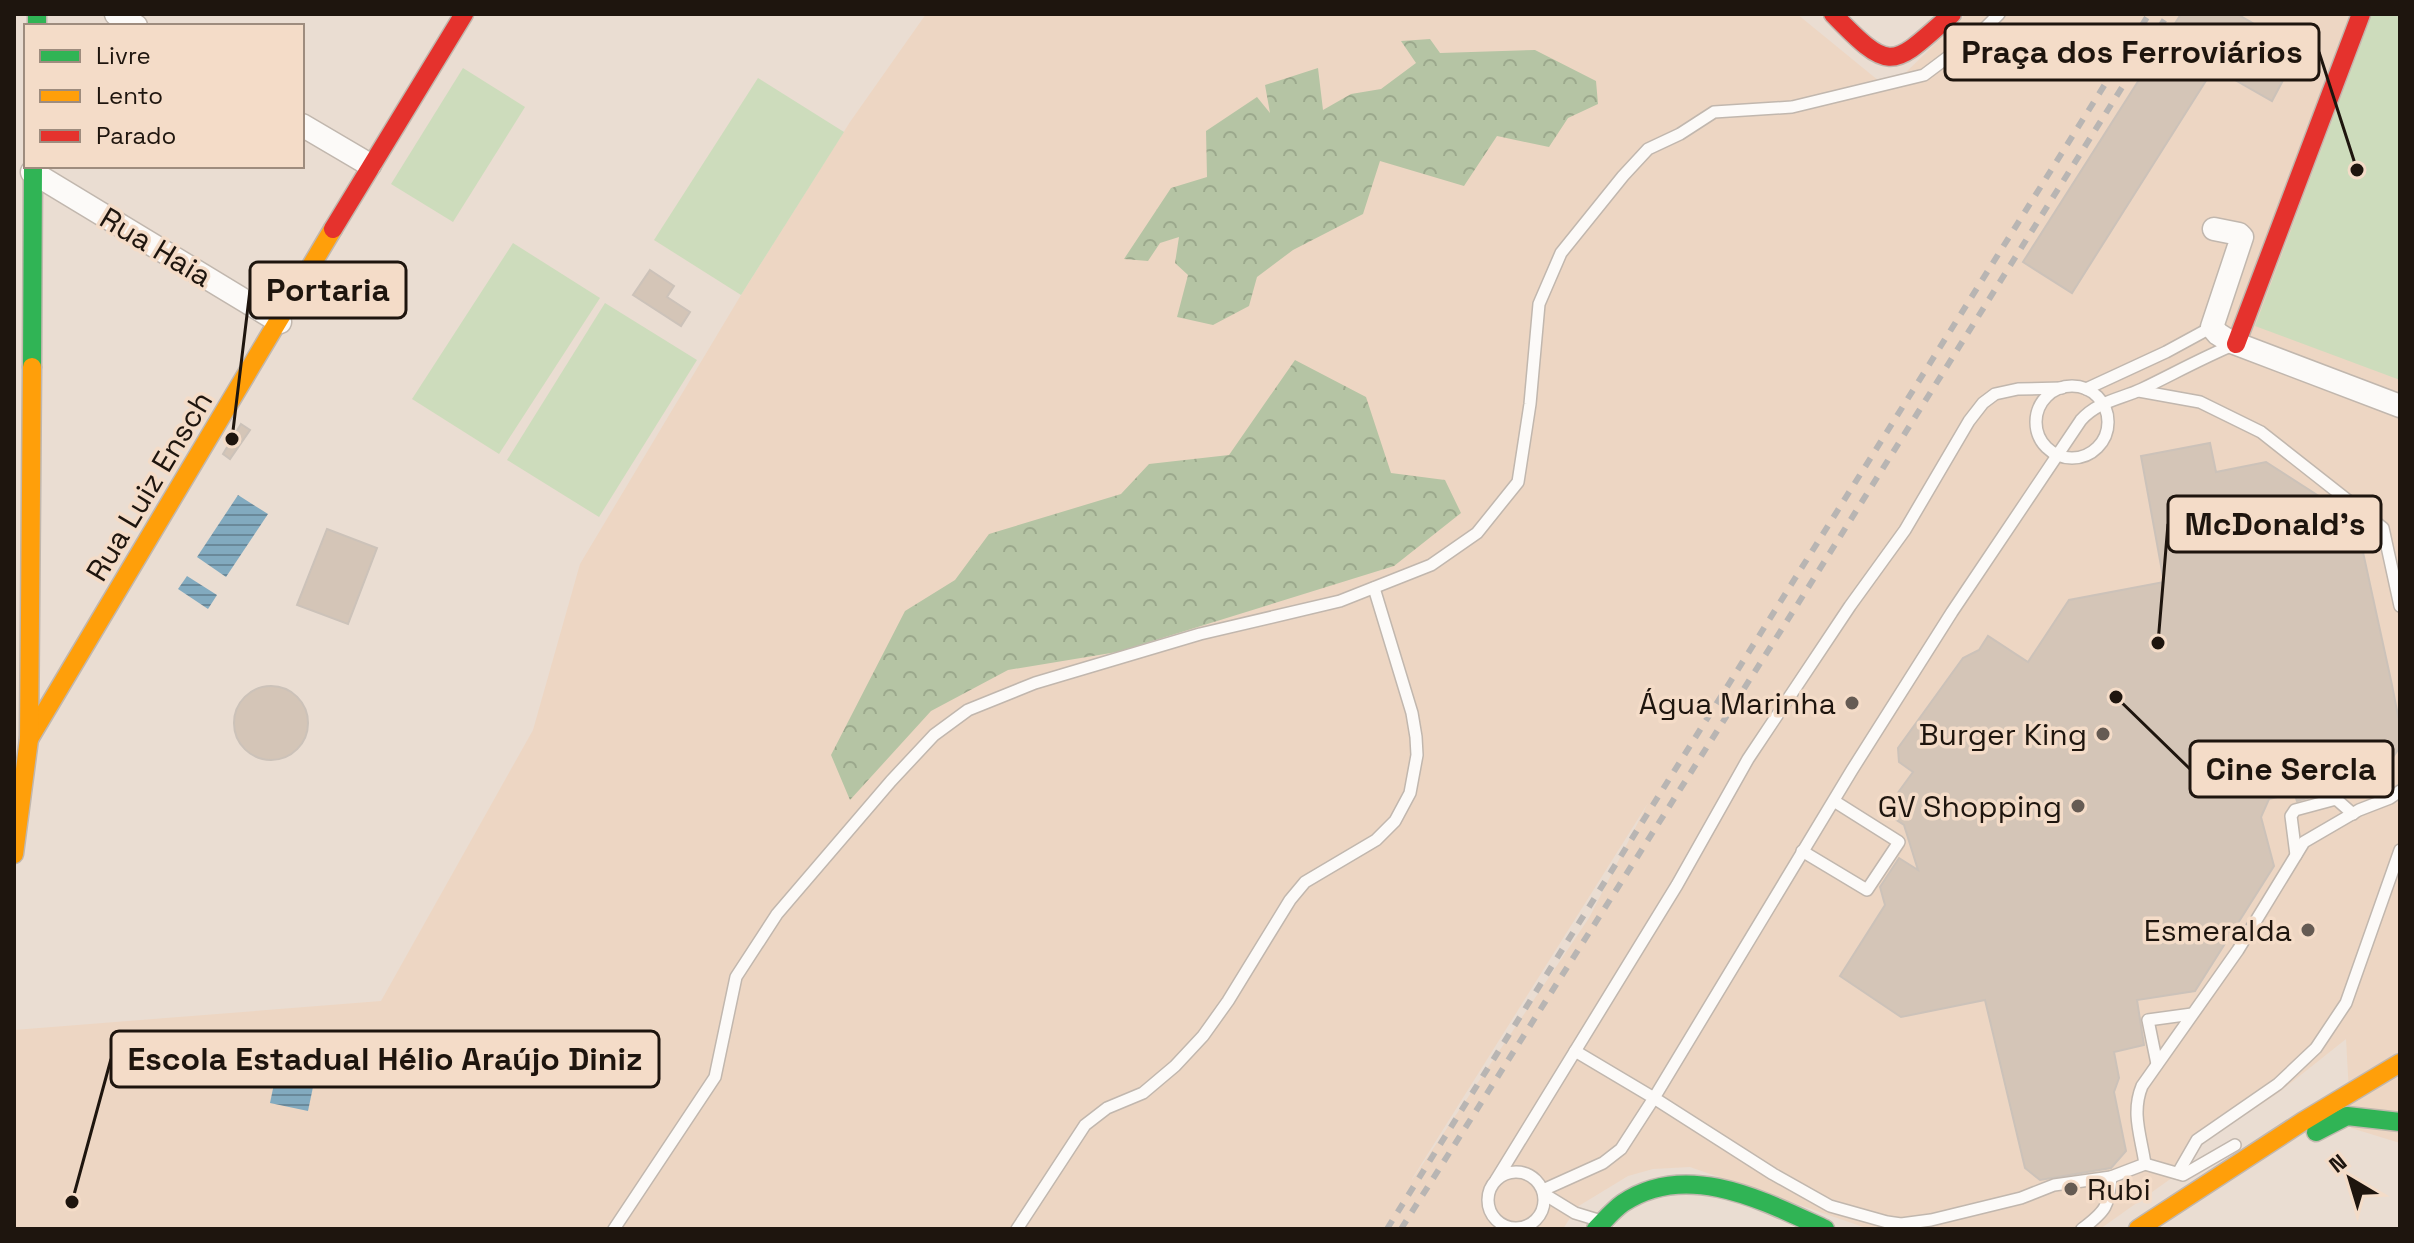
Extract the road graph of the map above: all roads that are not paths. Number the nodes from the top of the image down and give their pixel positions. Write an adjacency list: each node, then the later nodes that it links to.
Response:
1 (464, 14): 7 (main road, Rua Luiz Ensch)
2 (1833, 14): 3 (main road)
3 (1952, 14)
4 (1999, 14): 19 (lane)
5 (2361, 14): 12 (main road)
6 (304, 126): 7 (street)
7 (370, 165): 10 (main road, Rua Luiz Ensch)
8 (32, 169): 10 (street, Rua Haia); 21 (main road)
9 (2214, 229): 11 (street)
10 (280, 322): 21 (main road, Rua Luiz Ensch)
11 (2212, 327): 12 (street); 14 (lane)
12 (2236, 344): 15 (lane); 17 (street)
13 (2062, 388): 14 (lane); 18 (lane); 30 (lane)
14 (2086, 389): 16 (lane)
15 (2139, 390): 16 (lane); 20 (lane)
16 (2103, 403): 18 (lane); 18 (lane)
17 (2400, 406)
18 (2056, 455): 23 (lane)
19 (1374, 588): 47 (lane); 48 (lane)
20 (2400, 606)
21 (29, 739): 27 (main road)
22 (2400, 791): 24 (lane)
23 (1834, 801): 26 (lane); 26 (lane)
24 (2353, 814): 28 (lane); 28 (lane)
25 (2400, 850): 38 (lane)
26 (1802, 851): 33 (lane)
27 (14, 854)
28 (2296, 855): 29 (lane)
29 (2192, 1014): 32 (lane); 32 (lane)
30 (1575, 1051): 33 (lane); 41 (lane)
31 (2400, 1062): 34 (lane); 51 (main road)
32 (2157, 1064): 37 (lane)
33 (1654, 1098): 42 (lane); 45 (lane)
34 (2290, 1114)
35 (2400, 1122): 40 (main road)
36 (2250, 1137): 38 (lane)
37 (2145, 1164): 38 (lane); 39 (lane)
38 (2178, 1173)
39 (2111, 1177): 45 (lane); 50 (lane)
40 (2251, 1177)
41 (1496, 1180): 42 (lane); 46 (lane)
42 (1543, 1192): 44 (lane); 46 (lane)
43 (1795, 1221): 44 (main road); 49 (main road)
44 (1599, 1225)
45 (1932, 1225)
46 (1523, 1228)
47 (614, 1229)
48 (1017, 1229)
49 (1825, 1229)
50 (2082, 1229)
51 (2138, 1229)

